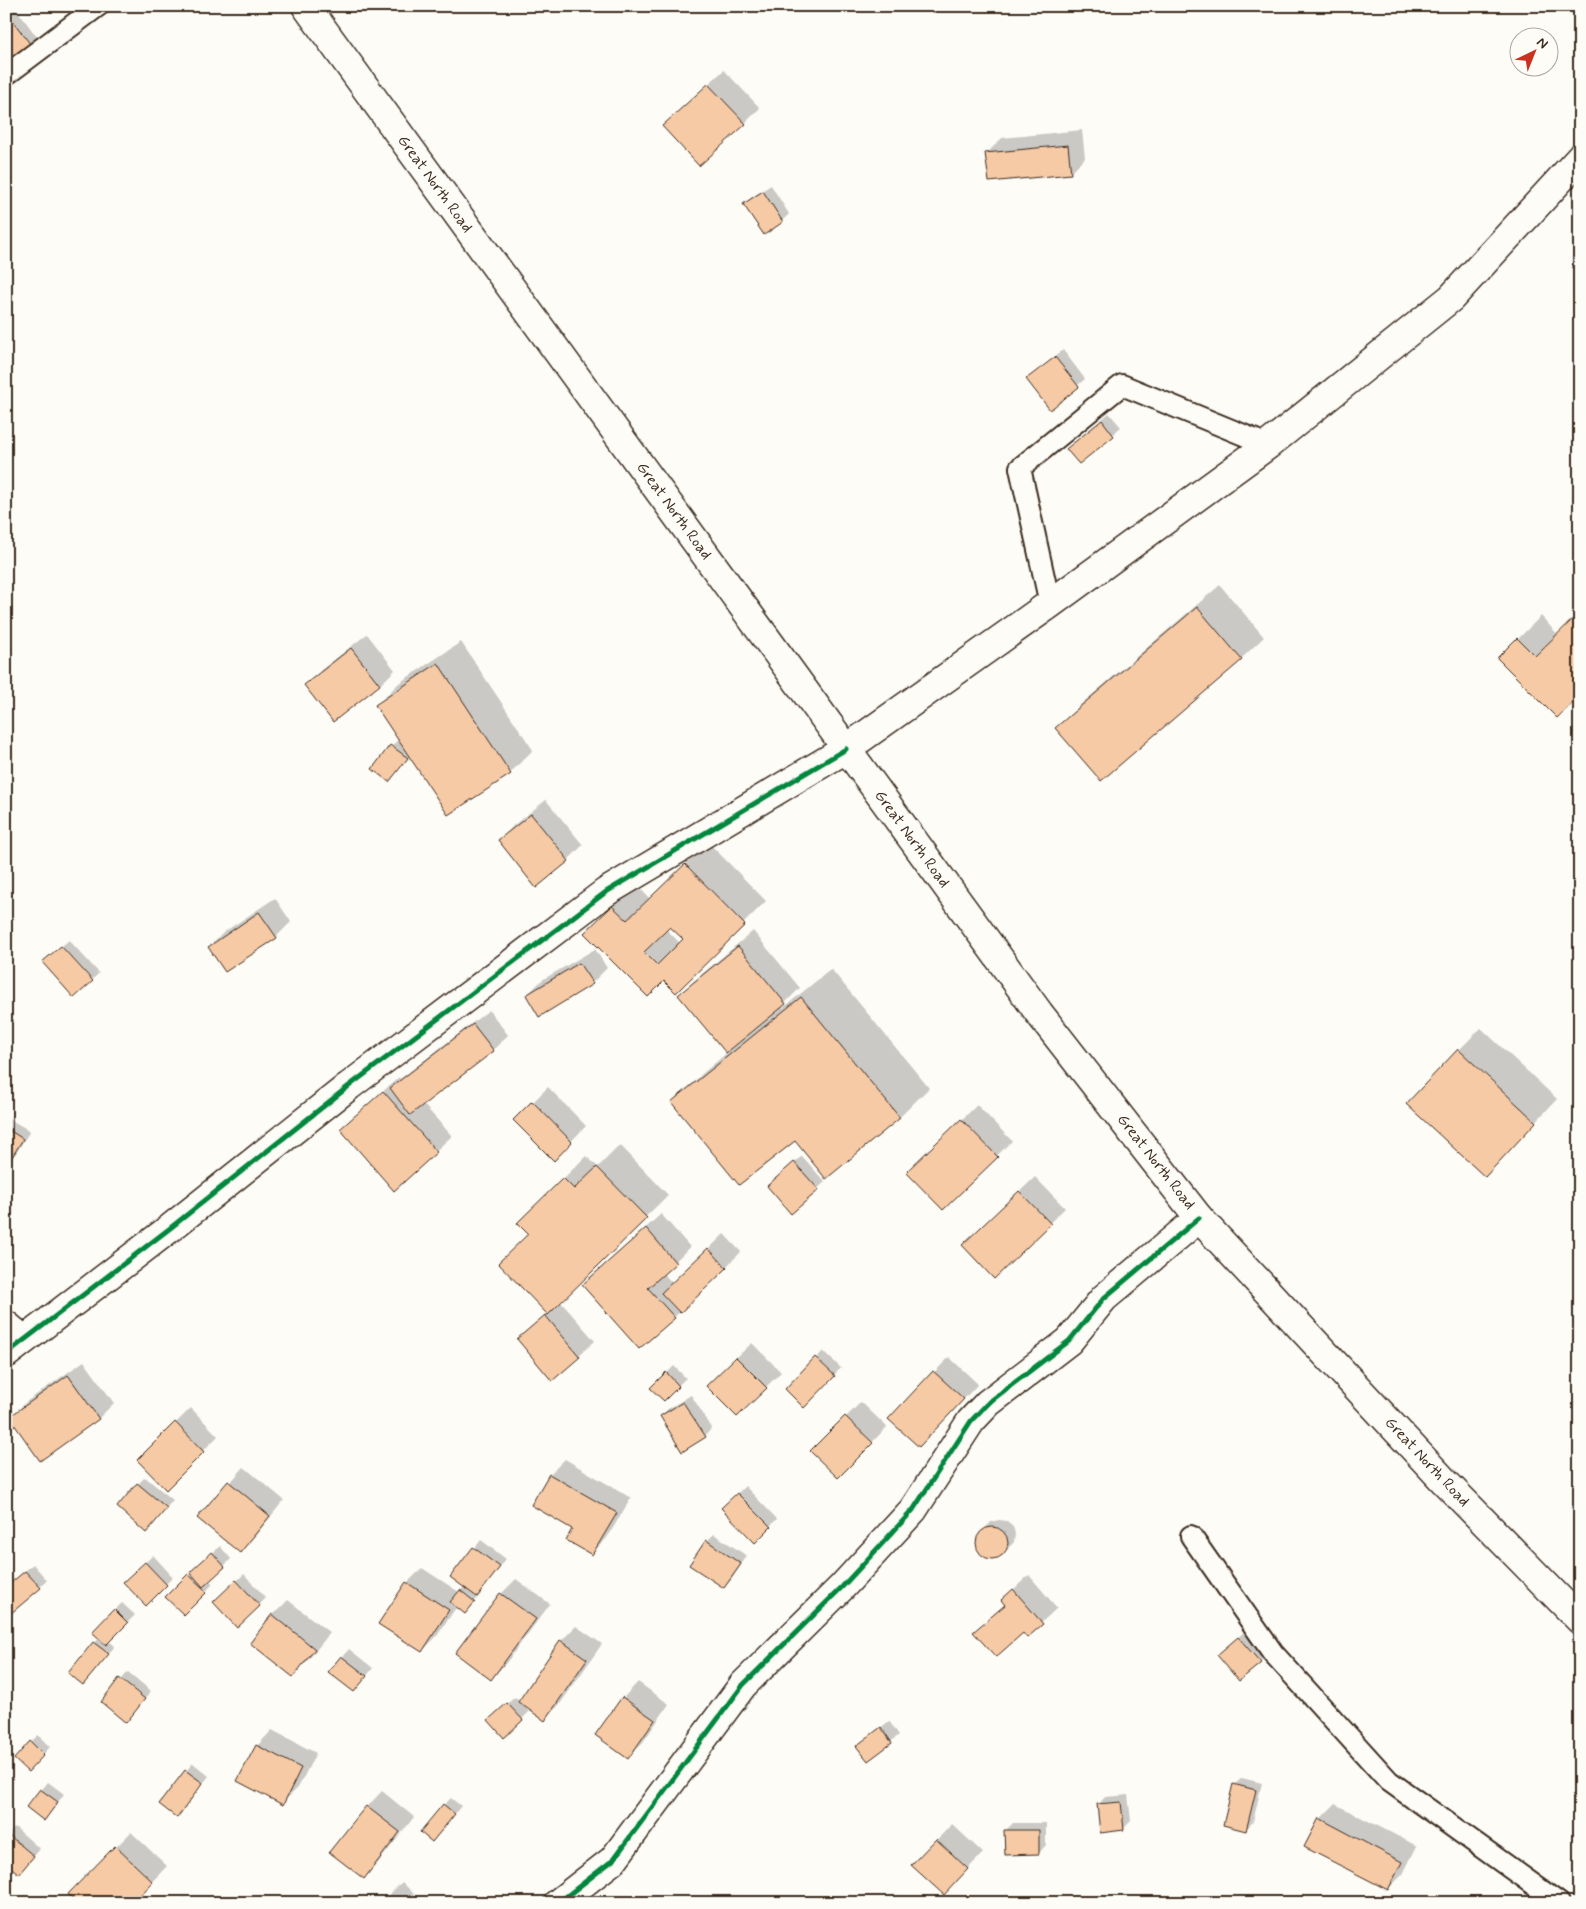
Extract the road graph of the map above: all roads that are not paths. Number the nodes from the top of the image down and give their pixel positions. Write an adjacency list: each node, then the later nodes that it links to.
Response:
1 (98, 6): 3 (lane)
2 (306, 6): 7 (main road, Great North Road)
3 (6, 75)
4 (1580, 158): 5 (main road)
5 (1268, 445): 6 (main road); 6 (lane)
6 (1050, 604): 7 (main road)
7 (846, 749): 8 (main road, Great North Road); 9 (main road)
8 (1199, 1218): 11 (main road, Great North Road); 12 (main road)
9 (12, 1340)
10 (1191, 1536): 13 (lane)
11 (1580, 1620)
12 (558, 1903)
13 (1559, 1903)

